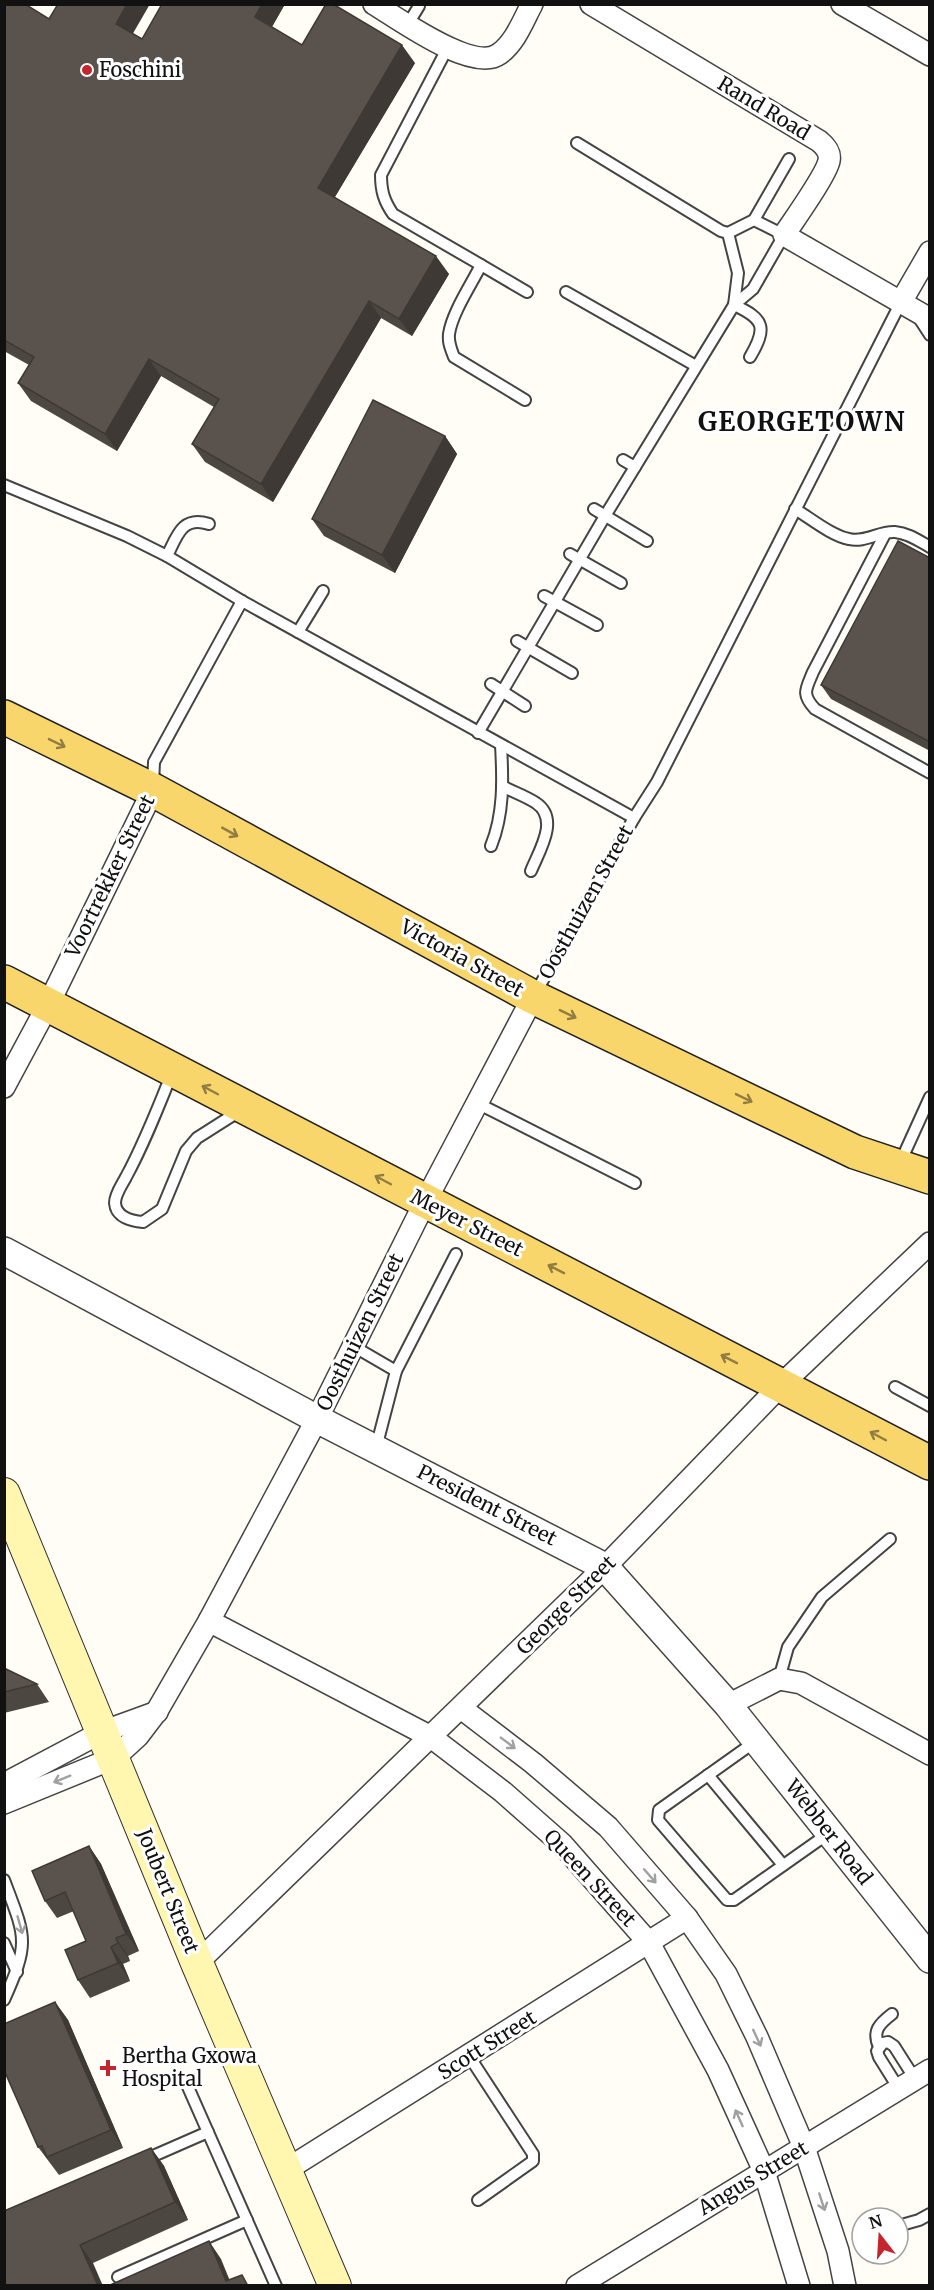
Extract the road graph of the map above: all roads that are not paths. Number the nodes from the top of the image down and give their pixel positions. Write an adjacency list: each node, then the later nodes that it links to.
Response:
1 (374, 4): 6 (street)
2 (532, 4): 7 (street)
3 (591, 4): 13 (street, Rand Road)
4 (842, 4): 8 (street)
5 (419, 6): 6 (lane)
6 (408, 24): 7 (street)
7 (448, 47): 15 (lane)
8 (930, 55)
9 (577, 143): 12 (lane)
10 (789, 159): 11 (lane)
11 (754, 220): 12 (lane); 13 (lane)
12 (728, 233): 18 (lane)
13 (784, 235): 18 (lane); 19 (street)
14 (930, 252): 19 (street, Oosthuizen Street)
15 (481, 265): 16 (lane); 23 (lane)
16 (527, 291)
17 (566, 292): 22 (lane)
18 (734, 304): 21 (lane); 22 (lane)
19 (916, 311): 20 (lane); 28 (lane, Oosthuizen Street)
20 (930, 335)
21 (750, 357)
22 (696, 366): 25 (lane)
23 (525, 400)
24 (623, 460): 25 (lane)
25 (635, 467): 29 (lane)
26 (4, 485): 35 (lane)
27 (594, 509): 29 (lane)
28 (795, 509): 31 (lane); 56 (lane, Oosthuizen Street)
29 (605, 516): 32 (lane); 36 (lane)
30 (209, 524): 35 (lane)
31 (885, 534): 33 (lane); 53 (lane)
32 (647, 541)
33 (930, 547)
34 (570, 554): 36 (lane)
35 (167, 556): 40 (lane)
36 (580, 561): 37 (lane); 41 (lane)
37 (621, 584)
38 (323, 591): 43 (lane)
39 (544, 596): 41 (lane)
40 (242, 601): 43 (lane); 55 (lane, Voortrekker Street)
41 (556, 603): 42 (lane); 45 (lane)
42 (597, 625)
43 (298, 632): 51 (lane)
44 (517, 641): 45 (lane)
45 (529, 647): 46 (lane); 48 (lane)
46 (572, 673)
47 (491, 684): 48 (lane)
48 (503, 691): 49 (lane); 51 (lane)
49 (525, 705)
50 (4, 717): 55 (main road, Victoria Street, one-way to 55)
51 (478, 733): 52 (lane)
52 (501, 746): 54 (lane); 56 (lane)
53 (930, 773)
54 (502, 786): 57 (lane); 58 (lane)
55 (153, 790): 60 (main road, Victoria Street, one-way to 60); 61 (street, Voortrekker Street)
56 (633, 818): 60 (lane, Oosthuizen Street)
57 (491, 846)
58 (531, 871)
59 (4, 982): 61 (main road, Meyer Street)
60 (533, 997): 65 (street, Oosthuizen Street); 67 (main road, Victoria Street, one-way to 67)
61 (48, 1005): 62 (main road, Meyer Street); 63 (street, Voortrekker Street)
62 (173, 1071): 66 (main road, Meyer Street, one-way to 62); 66 (lane)
63 (4, 1087)
64 (930, 1097): 67 (lane)
65 (477, 1103): 69 (lane); 70 (street, Oosthuizen Street)
66 (244, 1108): 70 (main road, Meyer Street, one-way to 66)
67 (898, 1166): 68 (main road, Victoria Street)
68 (930, 1177)
69 (634, 1183)
70 (425, 1202): 74 (street, Oosthuizen Street); 76 (main road, Meyer Street, one-way to 70)
71 (930, 1243): 76 (street, George Street)
72 (4, 1251): 79 (street, President Street)
73 (456, 1254): 75 (lane)
74 (353, 1346): 75 (lane); 79 (street, Oosthuizen Street)
75 (396, 1371): 80 (lane)
76 (781, 1385): 81 (main road, Meyer Street, one-way to 76); 84 (street, George Street)
77 (895, 1387): 78 (lane)
78 (930, 1406)
79 (317, 1419): 80 (street, President Street); 85 (street, Oosthuizen Street)
80 (376, 1448): 84 (street, President Street)
81 (930, 1463)
82 (4, 1494): 92 (main road, Joubert Street)
83 (890, 1539): 86 (lane)
84 (605, 1567): 87 (street, President Street); 88 (street, George Street)
85 (209, 1621): 89 (street, Oosthuizen Street); 90 (street, Queen Street)
86 (779, 1679): 87 (street); 93 (street)
87 (728, 1705): 91 (street, Webber Road)
88 (461, 1708): 90 (street, George Street); 100 (street, one-way to 100)
89 (158, 1712): 92 (street); 92 (street, Oosthuizen Street)
90 (431, 1737): 102 (street, Queen Street); 104 (street, George Street)
91 (757, 1741): 94 (lane); 97 (street, Webber Road)
92 (108, 1745): 95 (street); 96 (street, one-way to 96); 104 (main road, Joubert Street)
93 (930, 1754)
94 (708, 1775): 98 (lane); 98 (lane)
95 (4, 1784)
96 (4, 1803)
97 (829, 1832): 98 (lane); 103 (street, Webber Road)
98 (783, 1865)
99 (4, 1880): 105 (lane, one-way to 105)
100 (687, 1918): 102 (street, Scott Street); 113 (street, one-way to 113)
101 (4, 1942): 105 (lane)
102 (649, 1943): 109 (street, Scott Street); 116 (street, Queen Street, one-way to 102)
103 (930, 1959)
104 (197, 1963): 115 (main road, Joubert Street)
105 (17, 1972): 106 (lane)
106 (4, 2000)
107 (892, 2014): 108 (lane)
108 (879, 2052): 110 (lane); 110 (lane)
109 (469, 2056): 115 (street, Scott Street); 117 (lane)
110 (914, 2079): 113 (street, Angus Street)
111 (188, 2087): 112 (lane)
112 (208, 2132): 114 (lane); 119 (lane)
113 (804, 2147): 116 (street, Angus Street); 126 (street, one-way to 126)
114 (135, 2163)
115 (286, 2170): 123 (main road, Joubert Street)
116 (764, 2171): 124 (street, Angus Street); 125 (street, Queen Street)
117 (478, 2200)
118 (930, 2214): 120 (lane)
119 (247, 2220): 121 (lane); 122 (lane)
120 (910, 2223)
121 (117, 2277)
122 (276, 2286)
123 (335, 2286)
124 (577, 2286)
125 (799, 2286)
126 (845, 2286)

